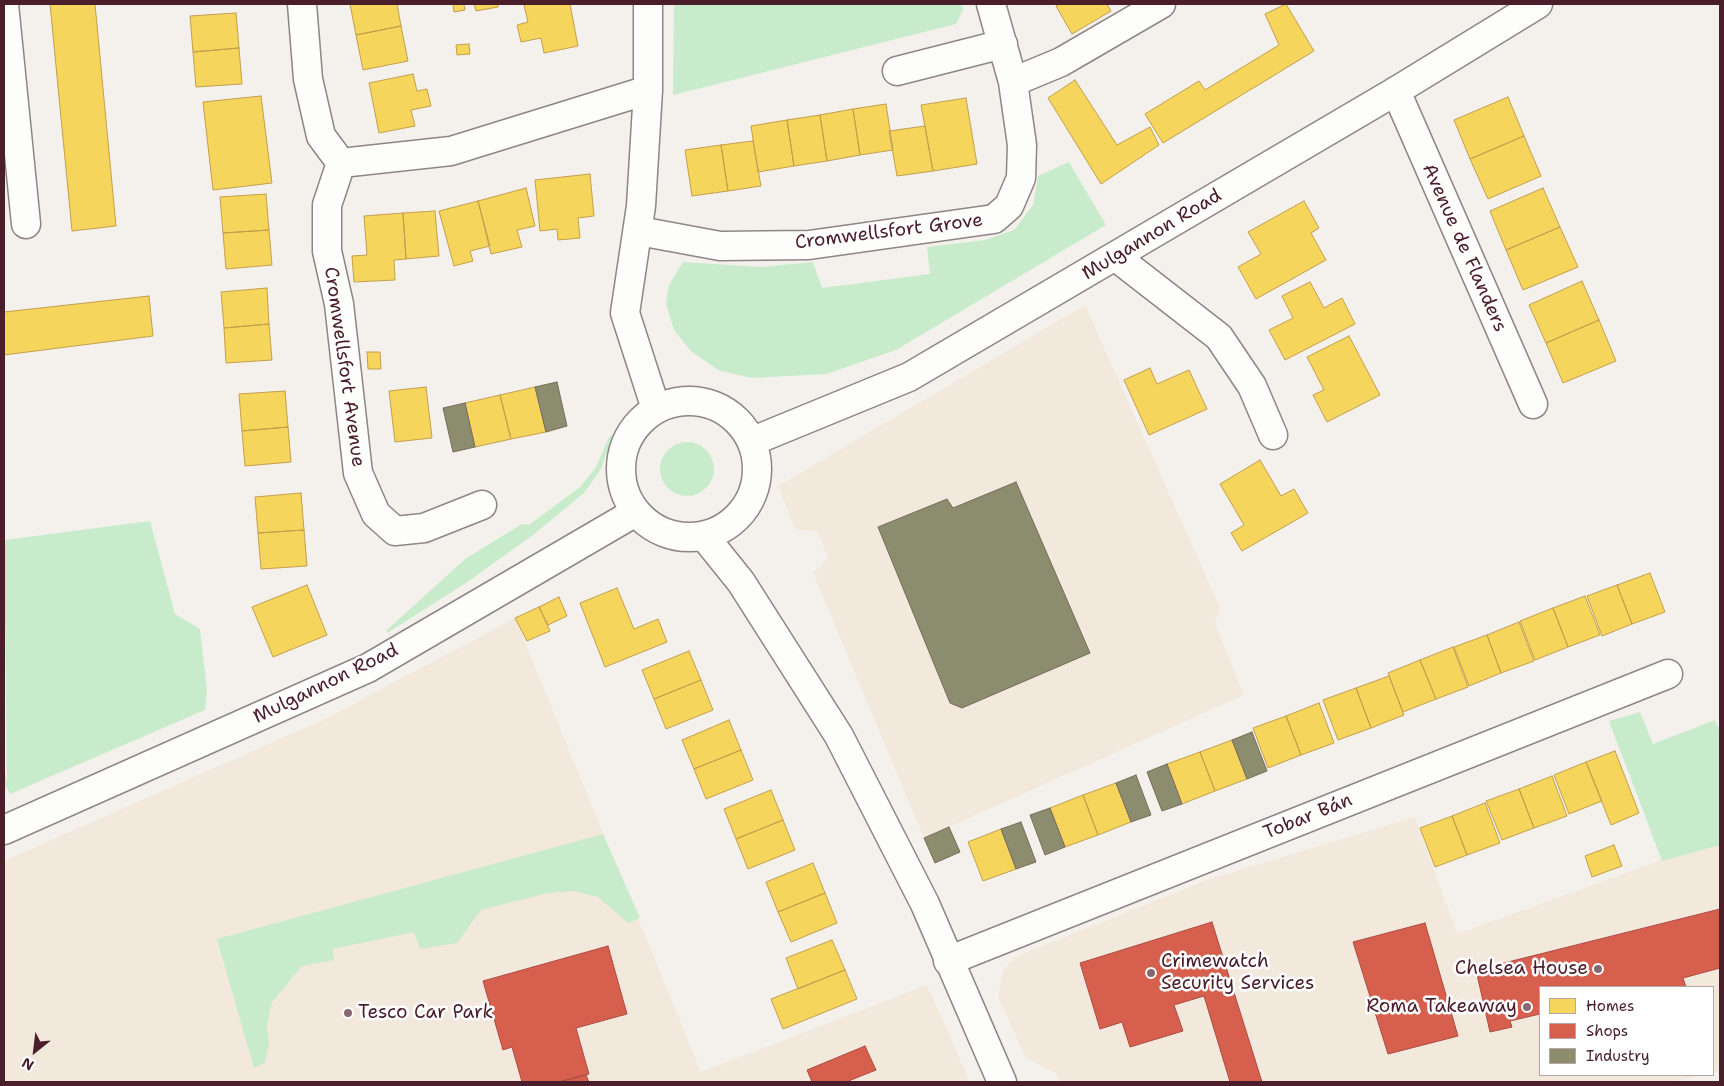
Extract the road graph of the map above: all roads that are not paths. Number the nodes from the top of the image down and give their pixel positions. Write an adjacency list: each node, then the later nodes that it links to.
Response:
1 (4, 4): 13 (street)
2 (302, 4): 12 (street)
3 (648, 4): 10 (street)
4 (990, 4): 7 (street, Cromwellsfort Grove)
5 (1161, 4): 9 (street)
6 (1538, 4): 11 (street, Mulgannon Road)
7 (1003, 44): 8 (street); 9 (street, Cromwellsfort Grove)
8 (897, 71)
9 (1013, 82): 14 (street, Cromwellsfort Grove)
10 (648, 90): 12 (street); 14 (street)
11 (1396, 92): 15 (street, Mulgannon Road); 16 (street, Avenue de Flanders)
12 (341, 163): 20 (street, Cromwellsfort Avenue)
13 (26, 224)
14 (639, 231): 17 (street)
15 (1116, 257): 18 (street); 19 (street, Mulgannon Road)
16 (1532, 404)
17 (656, 409): 19 (street); 21 (street)
18 (1273, 435)
19 (753, 441): 22 (street)
20 (482, 505)
21 (634, 513): 22 (street); 24 (street, Mulgannon Road)
22 (704, 536): 25 (street)
23 (1668, 674): 25 (street, Tobar Bán)
24 (4, 830)
25 (948, 961): 26 (street)
26 (1002, 1082)

